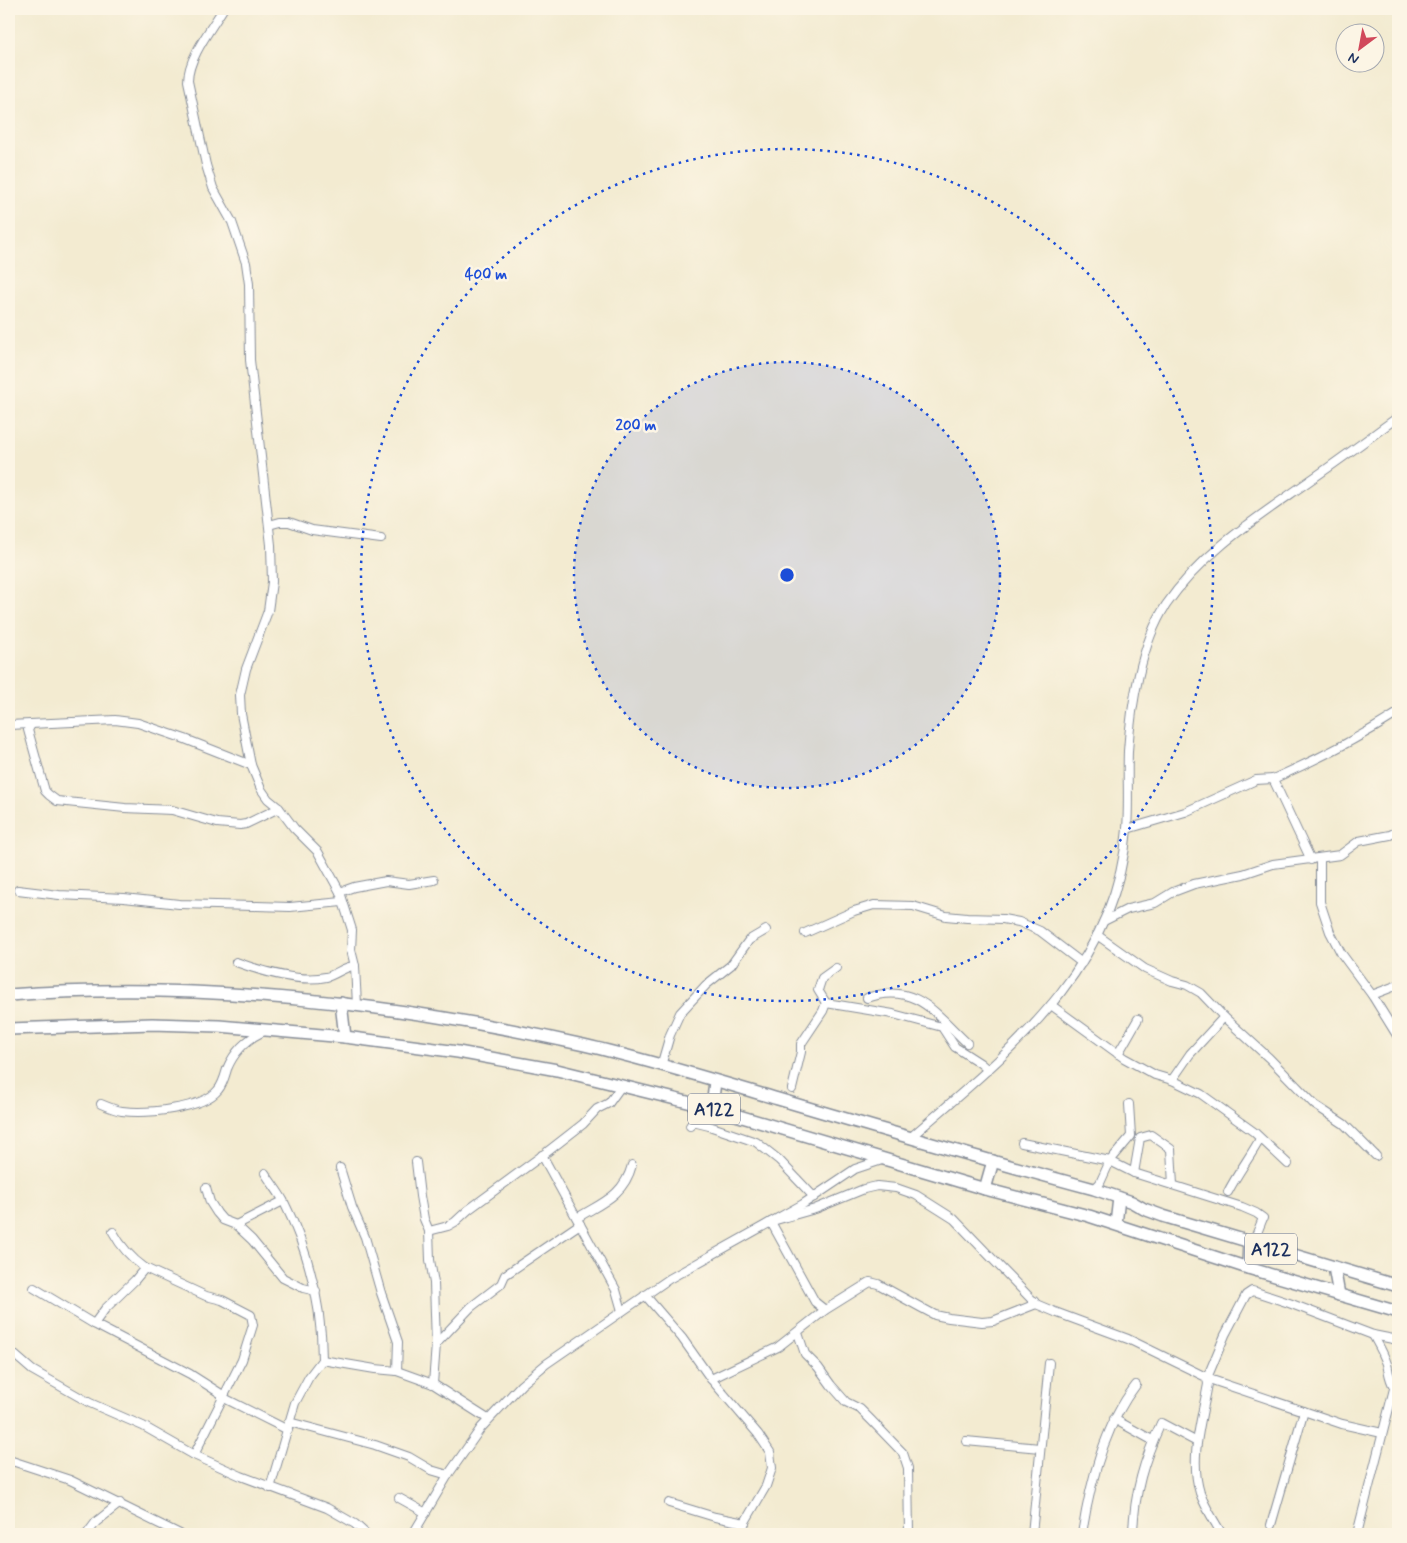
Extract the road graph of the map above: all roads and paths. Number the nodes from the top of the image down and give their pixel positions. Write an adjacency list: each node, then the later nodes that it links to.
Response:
1 (223, 9): 3 (street)
2 (1398, 417): 11 (street)
3 (269, 525): 4 (street); 8 (street)
4 (381, 540)
5 (1398, 713): 9 (street)
6 (9, 725): 7 (street)
7 (31, 725): 8 (street); 10 (street)
8 (251, 766): 10 (street)
9 (1273, 779): 11 (street); 14 (street)
10 (279, 808): 17 (street)
11 (1127, 829): 19 (street)
12 (1398, 831): 13 (street)
13 (1320, 858): 14 (street); 29 (street)
14 (1311, 860): 19 (street)
15 (434, 880): 17 (street)
16 (18, 890): 18 (street)
17 (340, 892): 18 (street)
18 (342, 902): 25 (street)
19 (1104, 922): 22 (street)
20 (766, 930): 45 (street)
21 (805, 933): 24 (street)
22 (1097, 935): 24 (street); 35 (street)
23 (236, 962): 25 (street)
24 (1082, 963): 34 (street)
25 (355, 966): 33 (street)
26 (836, 968): 31 (street)
27 (1398, 985): 29 (street)
28 (9, 995): 32 (highway, A122)
29 (1372, 995): 41 (street)
30 (867, 998): 43 (street)
31 (826, 1002): 46 (street); 50 (street)
32 (341, 1003): 33 (highway, A122); 40 (highway)
33 (357, 1005): 45 (highway, A122)
34 (1052, 1005): 44 (street); 46 (street)
35 (1224, 1017): 48 (street); 60 (street)
36 (1138, 1019): 44 (street)
37 (246, 1028): 38 (highway, A122); 39 (highway, A122); 42 (street)
38 (9, 1030)
39 (266, 1030): 40 (highway, A122); 42 (street)
40 (345, 1037): 49 (highway, A122)
41 (1398, 1038)
42 (245, 1043): 51 (street)
43 (967, 1044)
44 (1118, 1054): 48 (street)
45 (661, 1066): 47 (highway, A122)
46 (988, 1070): 55 (street)
47 (715, 1080): 53 (highway); 55 (highway, A122)
48 (1172, 1080): 56 (street)
49 (622, 1085): 53 (highway, A122); 59 (street)
50 (792, 1089)
51 (100, 1104)
52 (1129, 1104): 63 (street)
53 (712, 1108): 58 (highway, A122)
54 (690, 1126): 78 (street)
55 (911, 1137): 62 (highway, A122)
56 (1260, 1139): 65 (street); 76 (street)
57 (1022, 1143): 63 (street)
58 (862, 1153): 61 (highway, A122); 68 (street)
59 (542, 1154): 81 (street); 85 (street)
60 (1376, 1156)
61 (882, 1160): 68 (street); 73 (highway, A122)
62 (993, 1161): 73 (highway); 74 (highway, A122)
63 (1110, 1161): 70 (street); 74 (street)
64 (416, 1162): 85 (street)
65 (1288, 1164)
66 (632, 1165): 81 (street)
67 (340, 1168): 110 (street)
68 (855, 1169): 78 (street)
69 (265, 1174): 80 (street)
70 (1134, 1174): 71 (street); 71 (street)
71 (1173, 1185): 87 (street)
72 (206, 1188): 84 (street)
73 (985, 1189): 83 (highway, A122)
74 (1094, 1190): 79 (highway, A122)
75 (893, 1192): 77 (street)
76 (1228, 1192)
77 (910, 1193): 82 (street); 97 (street)
78 (814, 1197): 82 (street)
79 (1119, 1198): 83 (highway); 87 (highway, A122)
80 (283, 1201): 84 (street); 93 (street)
81 (578, 1221): 99 (street); 106 (street)
82 (773, 1221): 94 (street); 96 (street)
83 (1116, 1224): 90 (highway, A122)
84 (236, 1225): 93 (street)
85 (429, 1231): 106 (street)
86 (113, 1232): 89 (street)
87 (1251, 1243): 88 (highway, A122); 90 (highway)
88 (1334, 1267): 91 (highway, A122); 95 (highway)
89 (145, 1268): 102 (street); 117 (street)
90 (1248, 1268): 95 (highway, A122)
91 (1398, 1286)
92 (34, 1288): 102 (street)
93 (316, 1292): 108 (street)
94 (645, 1295): 99 (street); 113 (street)
95 (1339, 1295): 100 (highway, A122)
96 (815, 1302): 98 (street); 101 (street)
97 (1036, 1304): 98 (street); 112 (street)
98 (825, 1310): 101 (street)
99 (622, 1311): 120 (street)
100 (1398, 1312)
101 (817, 1316): 103 (street)
102 (94, 1324): 117 (street)
103 (798, 1333): 113 (street); 144 (street)
104 (1373, 1335): 105 (street); 112 (street); 116 (street)
105 (1398, 1340)
106 (436, 1344): 114 (street)
107 (9, 1350): 128 (street)
108 (322, 1360): 110 (street); 121 (street)
109 (1049, 1363): 127 (street)
110 (397, 1370): 114 (street)
111 (1398, 1373): 116 (street)
112 (1208, 1378): 118 (street); 126 (street)
113 (711, 1379): 136 (street)
114 (433, 1384): 120 (street)
115 (1136, 1385): 119 (street)
116 (1394, 1387): 123 (street)
117 (223, 1396): 122 (street); 128 (street)
118 (1304, 1411): 123 (street); 137 (street)
119 (1114, 1419): 124 (street); 146 (street)
120 (488, 1420): 130 (street)
121 (290, 1422): 122 (street); 130 (street)
122 (288, 1430): 131 (street)
123 (1382, 1433): 138 (street)
124 (1152, 1440)
125 (966, 1441): 127 (street)
126 (1197, 1442): 147 (street); 148 (street)
127 (1040, 1448): 145 (street)
128 (194, 1455): 131 (street)
129 (9, 1460): 133 (street)
130 (448, 1475): 135 (street)
131 (270, 1488): 141 (street)
132 (399, 1498): 135 (street)
133 (120, 1503): 139 (street); 140 (street)
134 (669, 1503): 136 (street)
135 (426, 1513): 142 (street)
136 (745, 1523): 143 (street)
137 (1271, 1525)
138 (1360, 1533)
139 (87, 1534)
140 (180, 1534)
141 (366, 1534)
142 (413, 1534)
143 (738, 1534)
144 (909, 1534)
145 (1032, 1534)
146 (1082, 1534)
147 (1133, 1534)
148 (1222, 1534)

